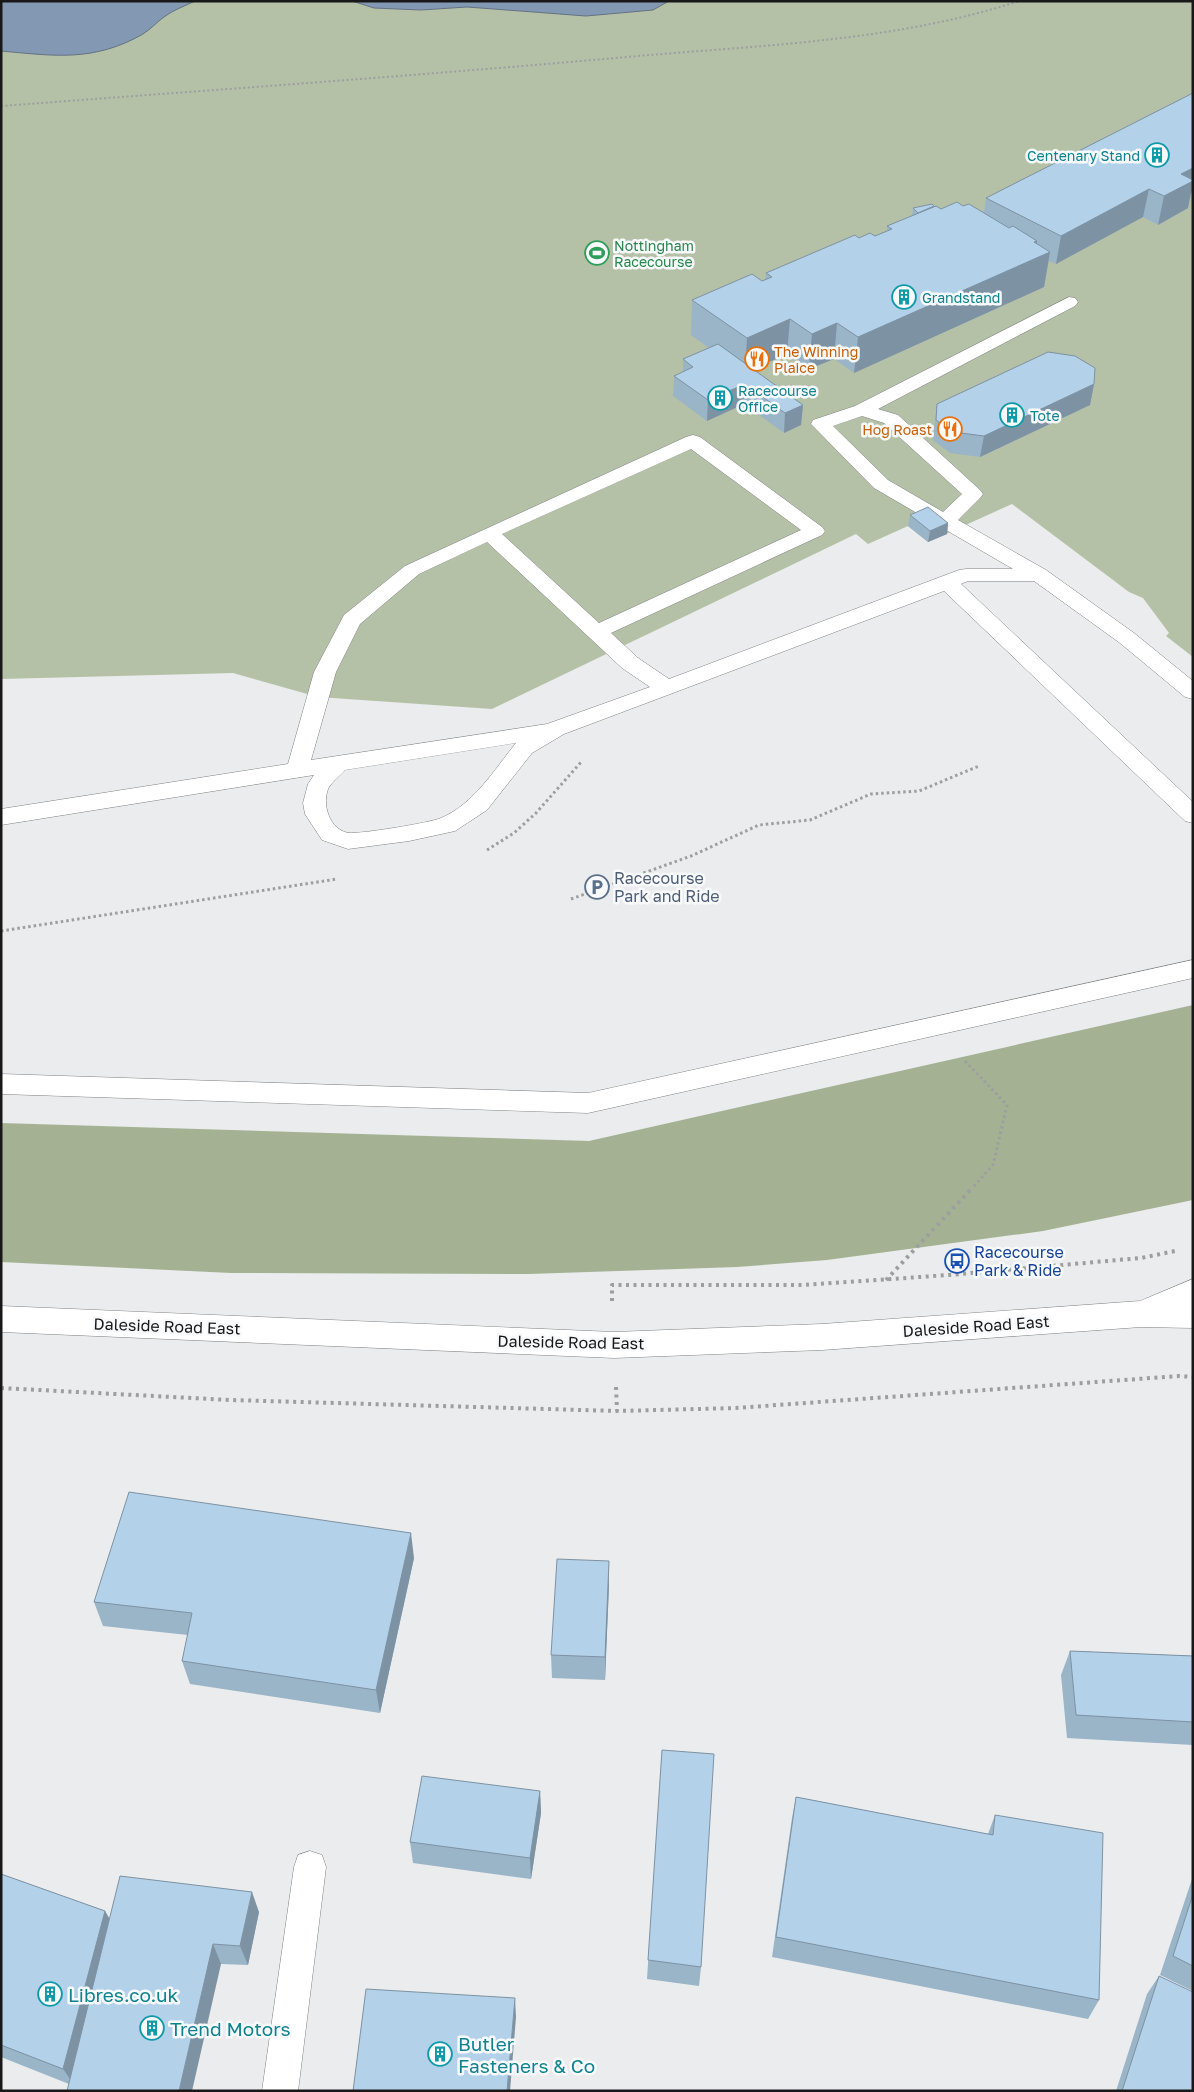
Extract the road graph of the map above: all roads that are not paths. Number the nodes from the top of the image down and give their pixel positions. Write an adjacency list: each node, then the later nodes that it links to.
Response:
1 (1069, 302): 2 (lane)
2 (862, 410): 3 (lane); 3 (lane)
3 (945, 521): 5 (lane)
4 (489, 533): 7 (lane); 7 (lane); 12 (lane)
5 (1039, 575): 6 (lane); 9 (lane)
6 (947, 582): 8 (lane); 13 (lane)
7 (596, 632): 8 (lane)
8 (667, 688): 10 (lane)
9 (1193, 692)
10 (556, 729): 11 (lane); 11 (lane)
11 (339, 763): 12 (lane)
12 (297, 770): 14 (lane)
13 (1193, 815)
14 (1, 817)
15 (1193, 969): 16 (lane)
16 (1, 1084)
17 (1193, 1292): 18 (main road, Daleside Road East)
18 (1141, 1314): 19 (main road, Daleside Road East); 20 (main road, Daleside Road East)
19 (1193, 1315)
20 (1, 1319)
21 (310, 1867): 22 (lane)
22 (280, 2091)

